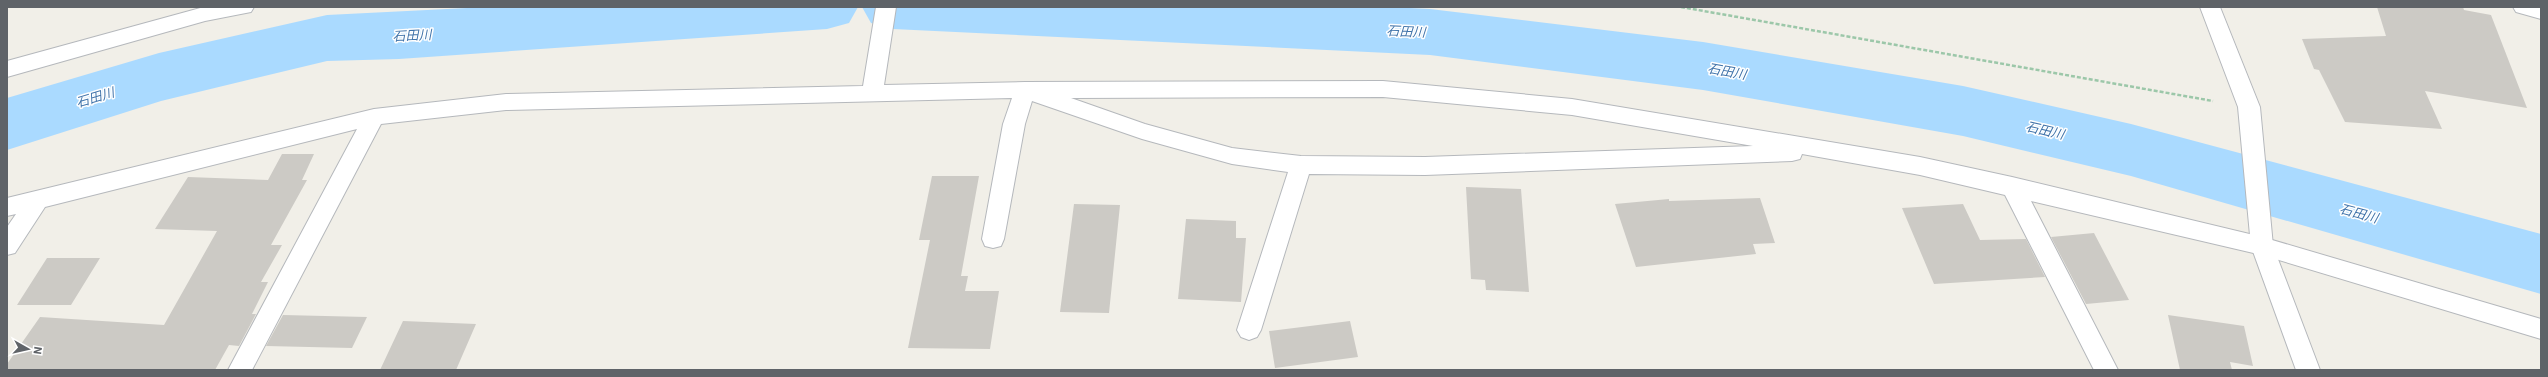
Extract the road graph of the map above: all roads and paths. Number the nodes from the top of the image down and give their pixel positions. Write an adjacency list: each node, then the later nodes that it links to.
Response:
1 (244, 7): 7 (street)
2 (886, 7): 8 (street)
3 (1681, 7): 10 (path)
4 (2210, 7): 10 (street)
5 (2523, 7): 6 (street)
6 (2541, 12)
7 (7, 69)
8 (873, 85): 9 (street); 11 (street)
9 (1025, 90): 12 (street); 13 (street); 18 (street)
10 (2250, 114): 17 (street)
11 (374, 117): 15 (street); 22 (street)
12 (1836, 151): 13 (street); 14 (street)
13 (1301, 165): 21 (street)
14 (2012, 186): 17 (street); 23 (street)
15 (38, 199): 16 (street); 19 (street)
16 (7, 207)
17 (2261, 236): 20 (street); 24 (street)
18 (993, 239)
19 (7, 246)
20 (2541, 329)
21 (1249, 330)
22 (240, 370)
23 (2106, 370)
24 (2308, 370)

